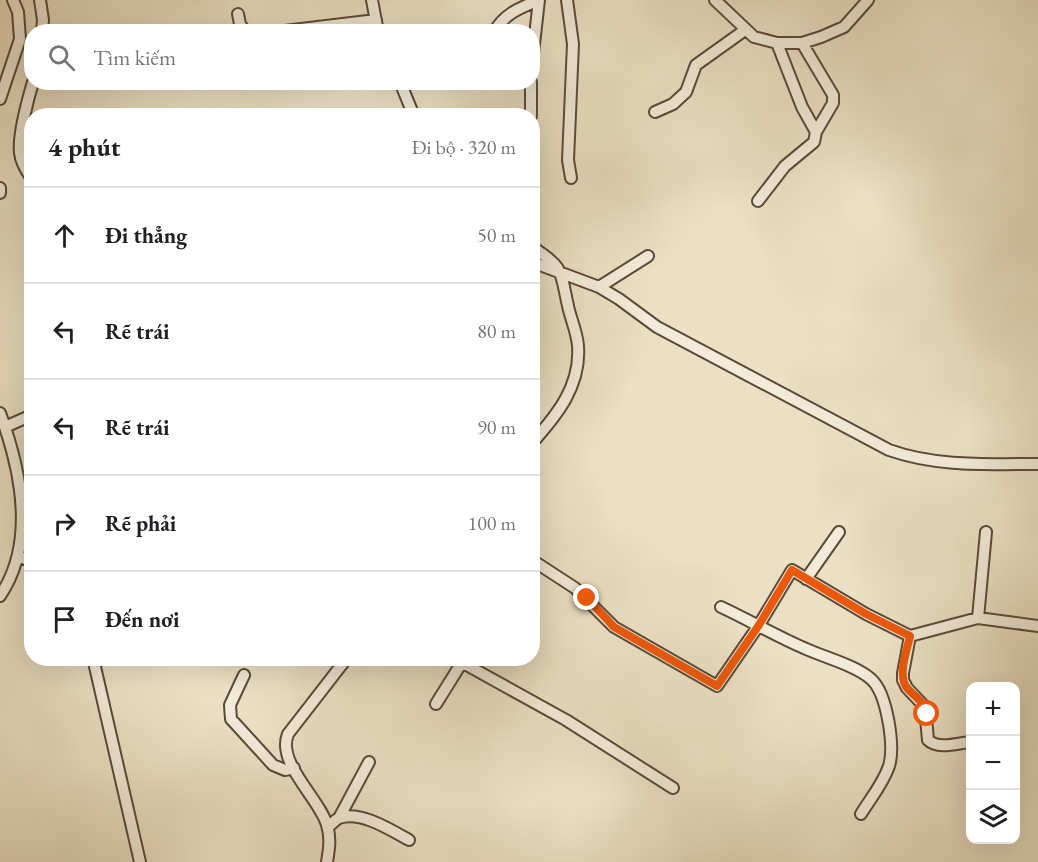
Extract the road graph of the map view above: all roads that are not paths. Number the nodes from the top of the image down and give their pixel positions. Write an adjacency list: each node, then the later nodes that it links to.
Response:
1 (13, 0): 22 (street)
2 (40, 0): 10 (street)
3 (372, 0): 9 (street)
4 (538, 0): 14 (street); 15 (street)
5 (567, 0): 30 (street)
6 (715, 0): 16 (street)
7 (868, 0): 18 (street)
8 (238, 14): 11 (street)
9 (376, 20): 12 (street); 13 (street)
10 (43, 24)
11 (240, 24)
12 (343, 24)
13 (377, 24)
14 (499, 24)
15 (536, 24)
16 (745, 30): 17 (street); 26 (street)
17 (777, 43): 18 (street); 28 (street)
18 (802, 43): 28 (street)
19 (31, 90): 23 (street)
20 (403, 90): 24 (street)
21 (531, 90): 25 (street)
22 (0, 99)
23 (26, 108)
24 (411, 108)
25 (531, 108)
26 (655, 112)
27 (24, 124): 29 (street)
28 (816, 132): 33 (street)
29 (24, 168)
30 (571, 178)
31 (0, 188): 32 (street)
32 (0, 193)
33 (758, 201)
34 (540, 252): 37 (street)
35 (648, 256): 38 (street)
36 (540, 265): 37 (street)
37 (562, 275): 38 (street); 42 (street)
38 (599, 287): 43 (street)
39 (0, 413): 41 (street)
40 (24, 419): 41 (street)
41 (5, 427): 46 (street)
42 (540, 433)
43 (1038, 464)
44 (839, 532): 49 (street)
45 (986, 532): 52 (street)
46 (18, 556): 47 (street); 50 (street)
47 (24, 559)
48 (540, 565): 53 (street)
49 (806, 579): 53 (street); 55 (street)
50 (0, 596)
51 (722, 607): 53 (street)
52 (978, 618): 54 (street); 55 (street)
53 (759, 625): 66 (street)
54 (1038, 626)
55 (910, 636): 62 (street)
56 (95, 666): 70 (street)
57 (341, 666): 64 (street)
58 (457, 666): 61 (street)
59 (471, 666): 65 (street)
60 (244, 675): 64 (street)
61 (436, 704)
62 (966, 742)
63 (369, 762): 67 (street)
64 (294, 768): 68 (street)
65 (673, 789)
66 (861, 814)
67 (339, 818): 68 (street); 69 (street)
68 (328, 827): 71 (street)
69 (409, 840)
70 (140, 862)
71 (327, 862)

